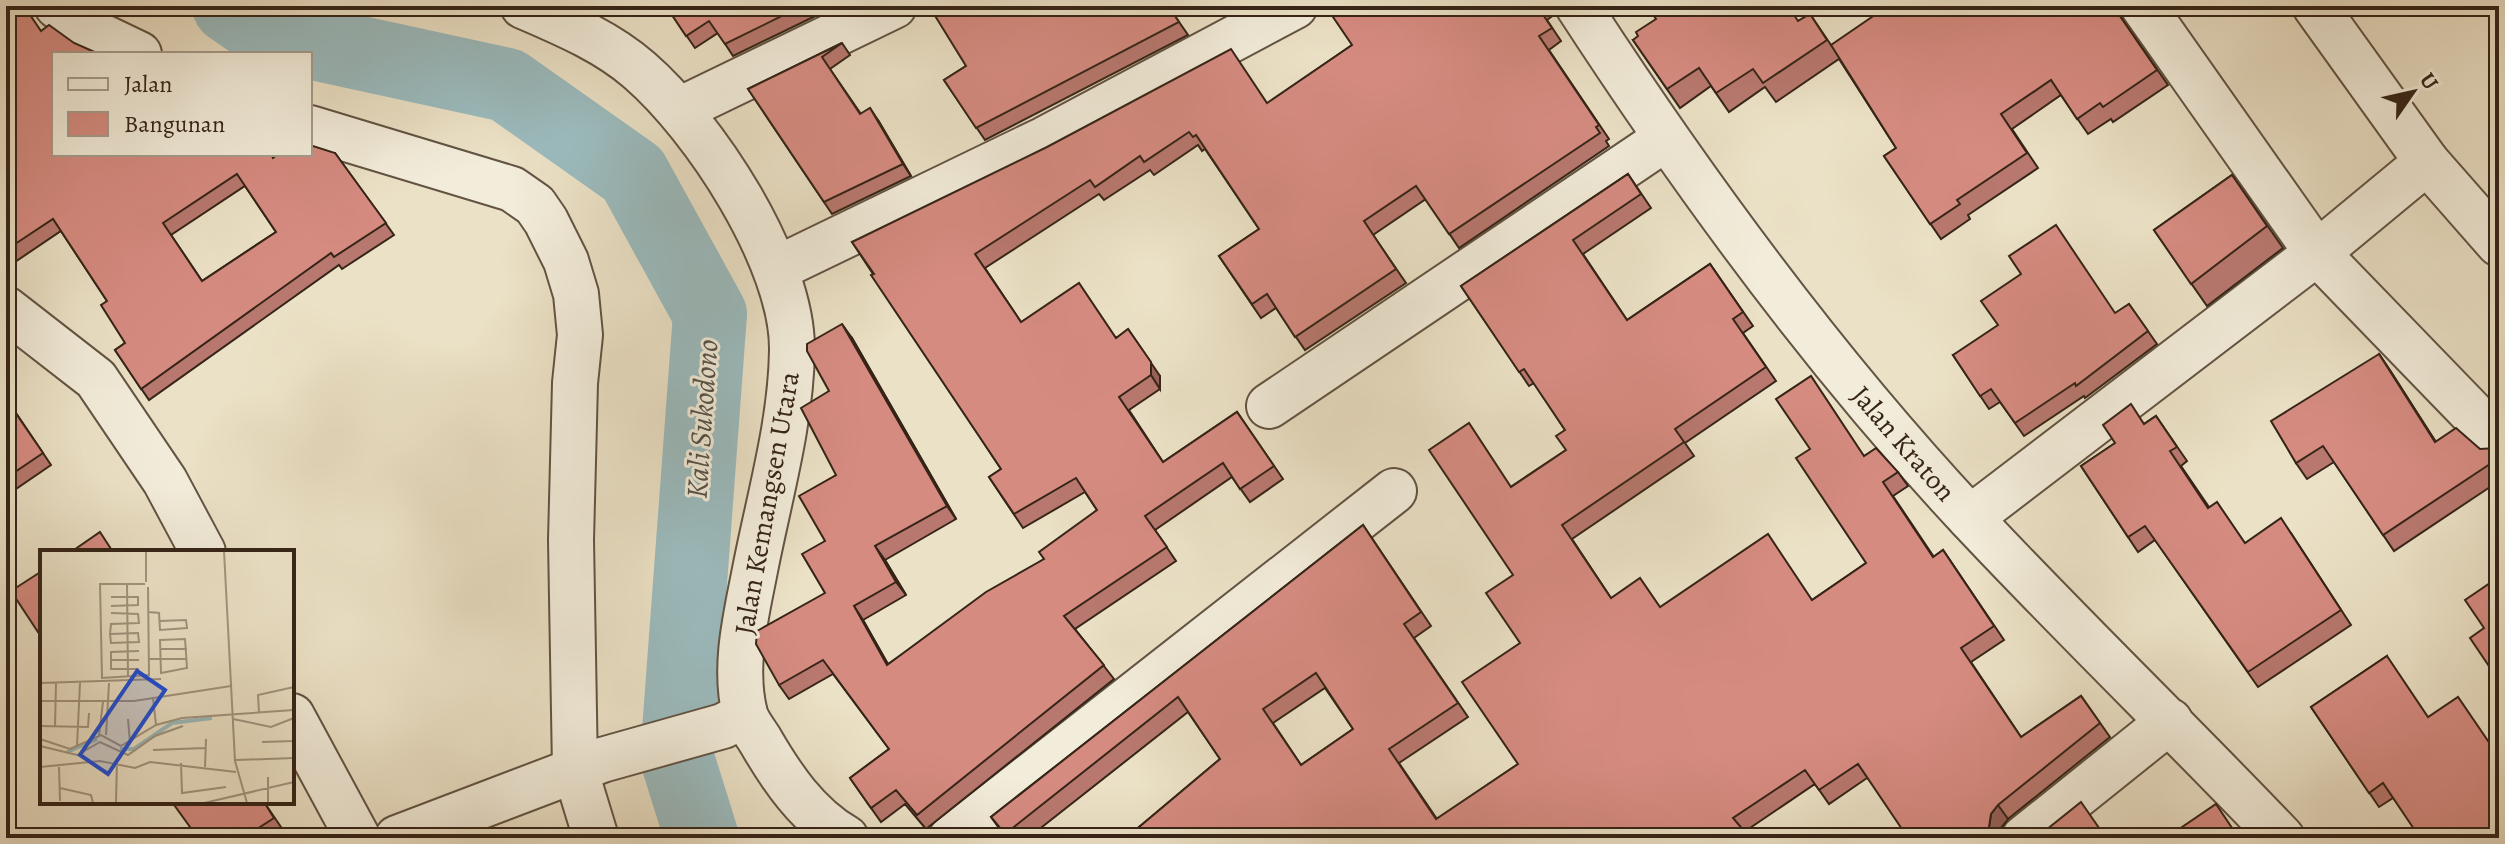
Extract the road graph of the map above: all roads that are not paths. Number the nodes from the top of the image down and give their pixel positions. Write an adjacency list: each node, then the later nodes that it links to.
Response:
1 (57, 6): 8 (street)
2 (523, 6): 9 (street, Jalan Kemangsen Utara)
3 (894, 6): 9 (street)
4 (1295, 6): 15 (street)
5 (1578, 6): 11 (street, Jalan Kraton)
6 (2143, 6): 14 (street)
7 (2315, 6): 12 (street)
8 (135, 52)
9 (681, 109): 15 (street, Jalan Kemangsen Utara)
10 (312, 129): 25 (street)
11 (1665, 139): 17 (street); 20 (street, Jalan Kraton)
12 (2427, 162): 13 (street); 14 (street)
13 (2499, 244)
14 (2317, 253): 18 (street); 20 (street)
15 (776, 269): 23 (street, Jalan Kemangsen Utara)
16 (6, 309): 21 (street)
17 (1269, 406)
18 (2499, 441)
19 (1394, 491): 30 (street)
20 (1970, 518): 24 (street, Jalan Kraton)
21 (202, 550)
22 (294, 720): 26 (street)
23 (734, 721): 25 (street); 29 (street, Jalan Kemangsen Utara)
24 (2170, 721): 31 (street); 32 (street, Jalan Kraton)
25 (588, 764): 27 (street); 28 (street)
26 (358, 838)
27 (397, 838)
28 (596, 838)
29 (846, 838)
30 (951, 838)
31 (2024, 838)
32 (2282, 838)

